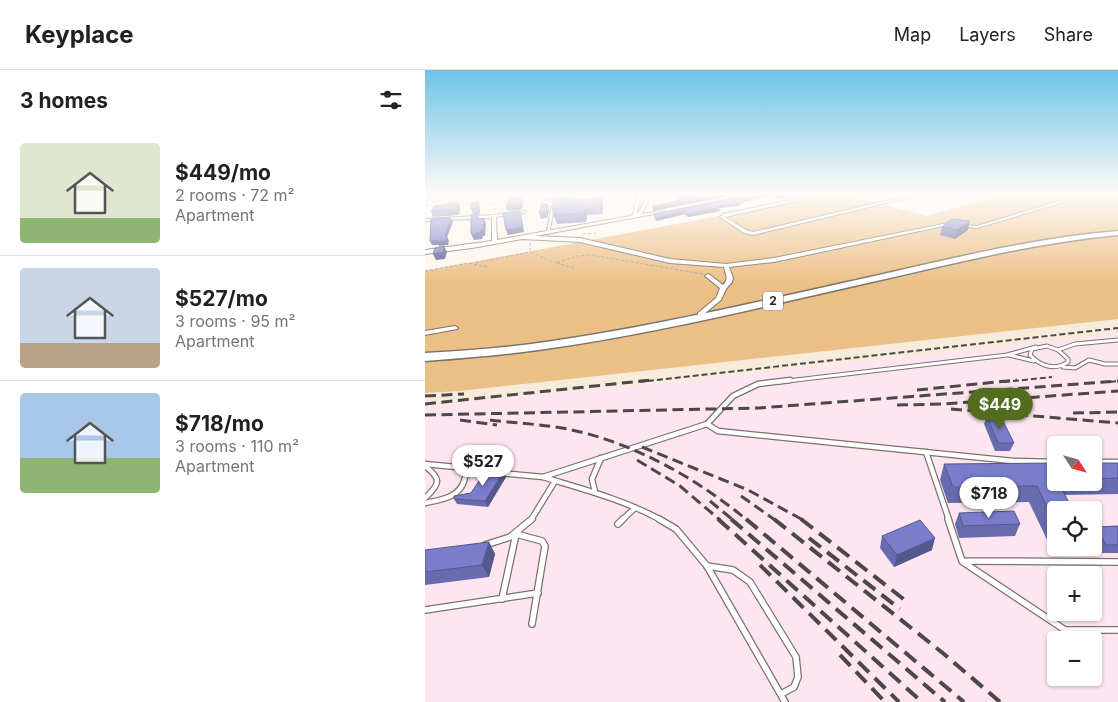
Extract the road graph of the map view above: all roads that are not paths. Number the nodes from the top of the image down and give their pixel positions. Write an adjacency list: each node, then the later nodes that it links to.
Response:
1 (495, 224): 12 (street)
2 (550, 224): 9 (lane)
3 (598, 224): 9 (street)
4 (734, 224): 5 (street)
5 (793, 224)
6 (946, 224): 14 (street)
7 (953, 224): 8 (street)
8 (985, 224)
9 (548, 233): 11 (street)
10 (1118, 233): 16 (main road, 2)
11 (522, 237): 12 (street); 14 (street)
12 (495, 242): 13 (street)
13 (425, 252)
14 (726, 269): 15 (street); 15 (street)
15 (723, 288): 16 (street)
16 (701, 318): 23 (main road, 2)
17 (455, 328): 18 (street)
18 (425, 333)
19 (1118, 340): 21 (lane)
20 (1036, 347): 21 (lane); 22 (lane); 24 (lane)
21 (1058, 350): 26 (lane)
22 (1007, 355): 24 (lane); 27 (lane)
23 (425, 357)
24 (1037, 362): 26 (lane)
25 (1118, 364): 26 (lane)
26 (1061, 366)
27 (707, 424): 28 (lane); 29 (lane)
28 (926, 452): 30 (lane); 44 (lane)
29 (601, 458): 35 (lane); 37 (lane)
30 (1047, 462)
31 (1103, 462): 32 (lane)
32 (1118, 462)
33 (425, 465): 34 (lane); 38 (lane)
34 (466, 468): 35 (lane); 39 (lane)
35 (543, 477): 36 (lane)
36 (555, 481): 37 (lane); 42 (lane)
37 (595, 493): 40 (lane)
38 (425, 498)
39 (425, 503)
40 (635, 508): 41 (lane); 46 (lane)
41 (618, 524)
42 (517, 534): 43 (lane); 47 (lane); 48 (lane)
43 (481, 545)
44 (963, 562): 45 (lane); 51 (lane)
45 (1118, 562)
46 (707, 566): 52 (lane); 52 (lane)
47 (538, 593): 48 (lane); 50 (lane)
48 (502, 599): 49 (lane)
49 (425, 610)
50 (533, 624)
51 (1118, 630)
52 (781, 694): 53 (lane)
53 (785, 702)

